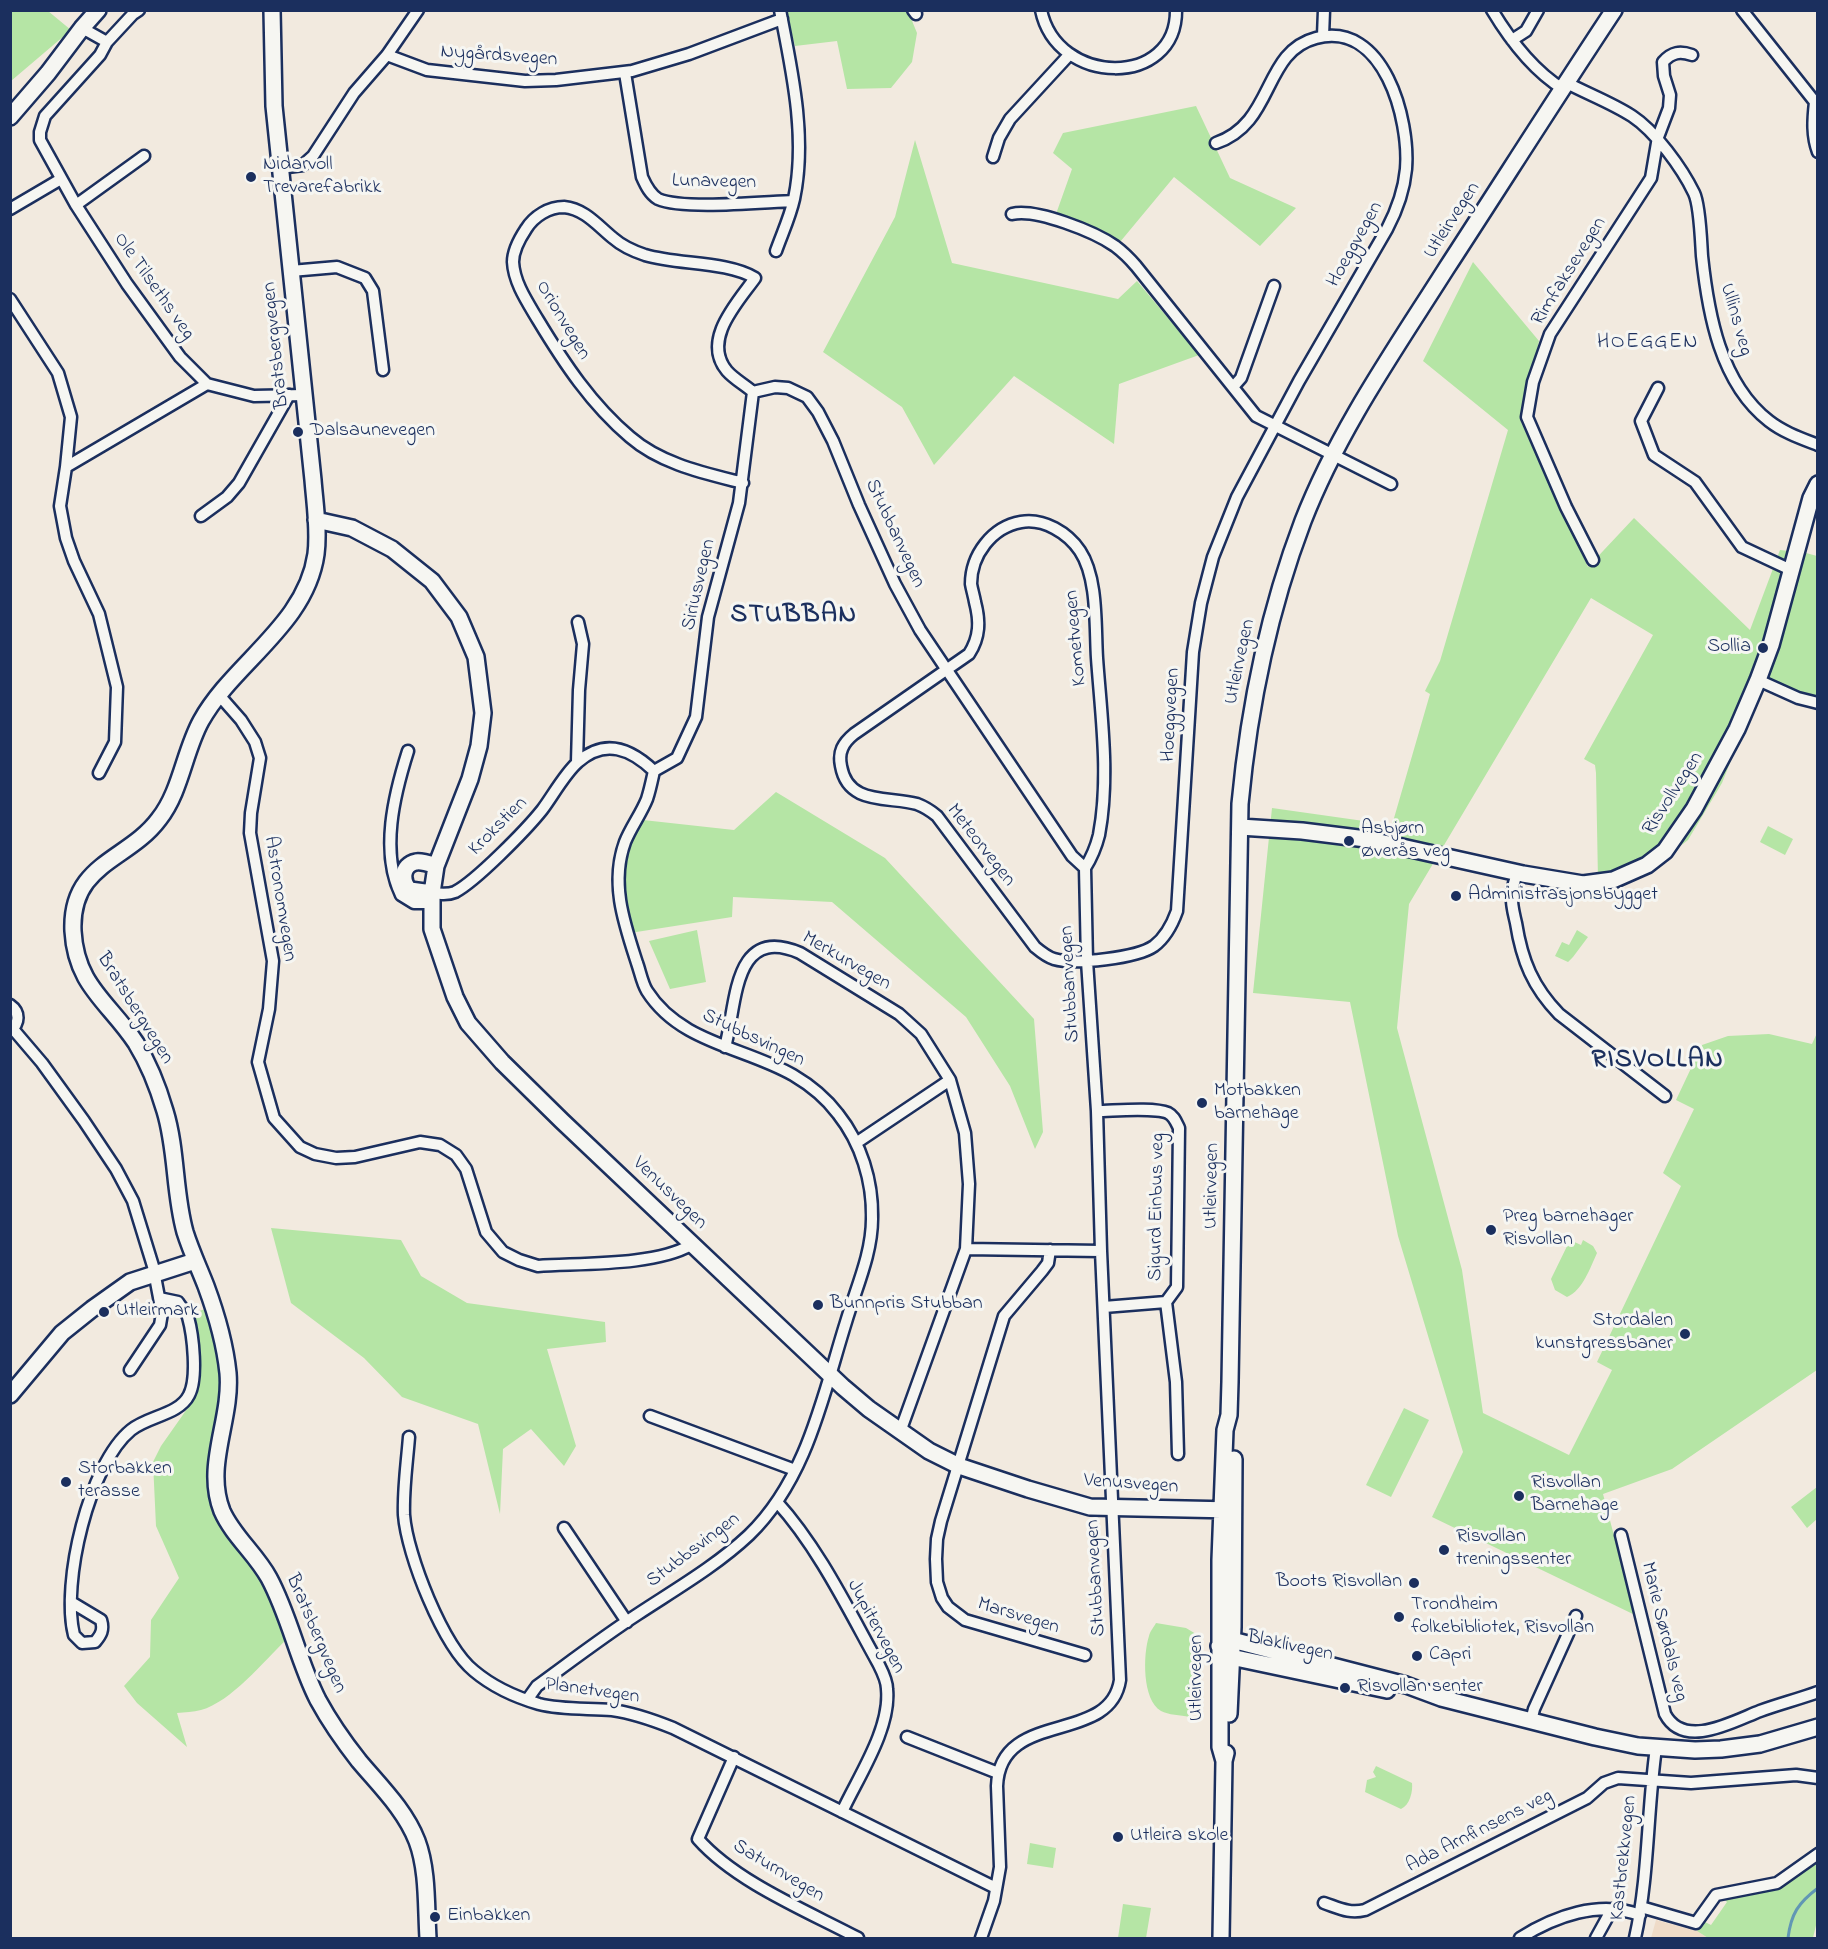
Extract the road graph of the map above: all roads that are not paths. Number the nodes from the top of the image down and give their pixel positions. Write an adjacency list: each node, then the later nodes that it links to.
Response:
1 (88, 10): 14 (main road)
2 (98, 10): 14 (main road)
3 (139, 10): 17 (street, Ole Tilseths veg)
4 (272, 10): 29 (main road, Bratsbergvegen)
5 (418, 10): 18 (street)
6 (1041, 10): 19 (street)
7 (1176, 10): 19 (street)
8 (1324, 10): 15 (street)
9 (1492, 10): 16 (street, Ullins veg)
10 (1538, 10): 16 (street)
11 (1614, 10): 22 (main road, Utleirvegen)
12 (1742, 10): 26 (street)
13 (781, 15): 21 (street, Nygårdsvegen); 31 (street)
14 (82, 27): 17 (street); 23 (main road)
15 (1323, 36): 25 (street); 45 (street, Hoeggvegen)
16 (1512, 40): 22 (street, Ullins veg)
17 (107, 42): 30 (street, Ole Tilseths veg)
18 (387, 55): 21 (street, Nygårdsvegen); 29 (street)
19 (1069, 55): 28 (street)
20 (1692, 55): 24 (street)
21 (625, 73): 31 (street, Lunavegen)
22 (1565, 86): 24 (street, Ullins veg); 47 (main road, Utleirvegen)
23 (10, 117)
24 (1658, 137): 46 (street, Ullins veg); 54 (street, Rimfaksevegen)
25 (1216, 143)
26 (1818, 152)
27 (144, 156): 32 (street)
28 (993, 157)
29 (280, 168): 36 (main road, Bratsbergvegen)
30 (61, 179): 32 (street, Ole Tilseths veg); 33 (street)
31 (793, 201): 35 (street)
32 (76, 205): 40 (street, Ole Tilseths veg)
33 (10, 209)
34 (1012, 214): 41 (street)
35 (776, 251)
36 (291, 272): 39 (street); 44 (main road, Bratsbergvegen)
37 (1274, 286): 41 (street)
38 (10, 298): 48 (street)
39 (383, 370)
40 (207, 384): 44 (street); 48 (street)
41 (1233, 387): 45 (street)
42 (1658, 388): 55 (street)
43 (753, 392): 49 (street, Siriusvegen); 49 (street, Orionvegen); 57 (street, Stubbanvegen)
44 (296, 395): 52 (street); 53 (main road, Bratsbergvegen)
45 (1275, 425): 47 (street); 70 (street, Hoeggvegen)
46 (1818, 445)
47 (1334, 454): 50 (street); 65 (main road, Utleirvegen)
48 (66, 467): 64 (street)
49 (743, 483): 63 (street, Siriusvegen)
50 (1391, 484)
51 (1818, 484): 55 (main road, Risvollvegen)
52 (201, 516)
53 (316, 520): 59 (main road, Bratsbergvegen); 66 (main road, Venusvegen)
54 (1593, 560)
55 (1791, 570): 58 (main road, Risvollvegen)
56 (578, 622): 62 (street)
57 (946, 671): 67 (street, Stubbanvegen); 67 (street, Kometvegen); 70 (street, Meteorvegen)
58 (1758, 680): 60 (street); 68 (main road, Risvollvegen)
59 (219, 695): 78 (street, Astronomvegen); 82 (main road, Bratsbergvegen)
60 (1818, 703)
61 (408, 751): 69 (street, Krokstien)
62 (578, 762): 63 (street, Krokstien); 69 (street, Krokstien)
63 (654, 771): 73 (street, Stubbsvingen)
64 (99, 772)
65 (1240, 827): 68 (main road, Risvollvegen); 98 (main road, Utleirvegen)
66 (436, 866): 69 (main road, Venusvegen); 69 (main road)
67 (1085, 868): 70 (street, Stubbanvegen)
68 (1517, 873): 75 (street)
69 (432, 898): 78 (main road, Venusvegen)
70 (1087, 961): 76 (street, Stubbanvegen)
71 (10, 1005): 72 (street)
72 (12, 1030): 83 (street)
73 (725, 1047): 74 (street, Merkurvegen); 77 (street, Stubbsvingen)
74 (950, 1080): 77 (street); 79 (street, Merkurvegen)
75 (1665, 1096)
76 (1097, 1111): 81 (street, Stubbanvegen); 85 (street, Sigurd Einbus veg)
77 (856, 1143): 88 (street, Stubbsvingen)
78 (691, 1245): 88 (main road, Venusvegen)
79 (966, 1249): 80 (street); 91 (street, Merkurvegen)
80 (1050, 1250): 81 (street); 94 (street)
81 (1101, 1251): 86 (street, Stubbanvegen)
82 (195, 1261): 83 (main road); 125 (main road, Bratsbergvegen)
83 (154, 1274): 84 (street); 89 (main road)
84 (159, 1298): 87 (street); 101 (street)
85 (1166, 1302): 86 (street, Sigurd Einbus veg); 93 (street, Sigurd Einbus veg)
86 (1104, 1306): 97 (street, Stubbanvegen)
87 (129, 1371)
88 (830, 1374): 91 (main road, Venusvegen); 95 (street, Stubbsvingen)
89 (10, 1395)
90 (650, 1416): 95 (street)
91 (900, 1432): 94 (main road, Venusvegen)
92 (409, 1437): 109 (street, Planetvegen)
93 (1178, 1454)
94 (959, 1466): 97 (main road, Venusvegen); 105 (street, Marsvegen)
95 (795, 1470): 96 (street, Stubbsvingen)
96 (777, 1502): 103 (street, Stubbsvingen); 119 (street, Jupitervegen)
97 (1112, 1508): 98 (main road, Venusvegen); 116 (street, Stubbanvegen)
98 (1228, 1510): 104 (main road, Utleirvegen)
99 (564, 1528): 103 (street)
100 (1621, 1535): 107 (street, Marie Sørdals veg)
101 (71, 1602)
102 (1576, 1616): 110 (street)
103 (627, 1622): 109 (street, Stubbsvingen)
104 (1226, 1643): 106 (main road, Blaklivegen); 108 (main road, Blaklivegen); 115 (main road, Utleirvegen)
105 (1085, 1655)
106 (1231, 1657): 108 (main road, Blaklivegen); 115 (main road, Utleirvegen)
107 (1818, 1692)
108 (1441, 1698): 110 (main road, Blaklivegen)
109 (527, 1700): 114 (street, Planetvegen)
110 (1531, 1721): 113 (main road, Blaklivegen)
111 (1818, 1727): 113 (main road, Blaklivegen)
112 (907, 1737): 116 (street)
113 (1656, 1748): 118 (street, Kastbrekkvegen)
114 (734, 1757): 119 (street, Planetvegen); 126 (street, Saturnvegen)
115 (1224, 1761): 128 (main road, Utleirvegen)
116 (998, 1773): 121 (street)
117 (1816, 1780): 118 (street, Ada Arnfinsens veg)
118 (1651, 1781): 122 (street, Ada Arnfinsens veg); 124 (street, Kastbrekkvegen)
119 (842, 1812): 121 (street, Planetvegen)
120 (1818, 1854): 124 (street)
121 (996, 1888): 127 (street)
122 (1324, 1903)
123 (1612, 1909): 124 (street); 129 (street); 130 (street)
124 (1641, 1911): 131 (street, Kastbrekkvegen)
125 (428, 1938)
126 (858, 1938)
127 (981, 1938)
128 (1221, 1938)
129 (1520, 1938)
130 (1596, 1938)
131 (1635, 1938)

